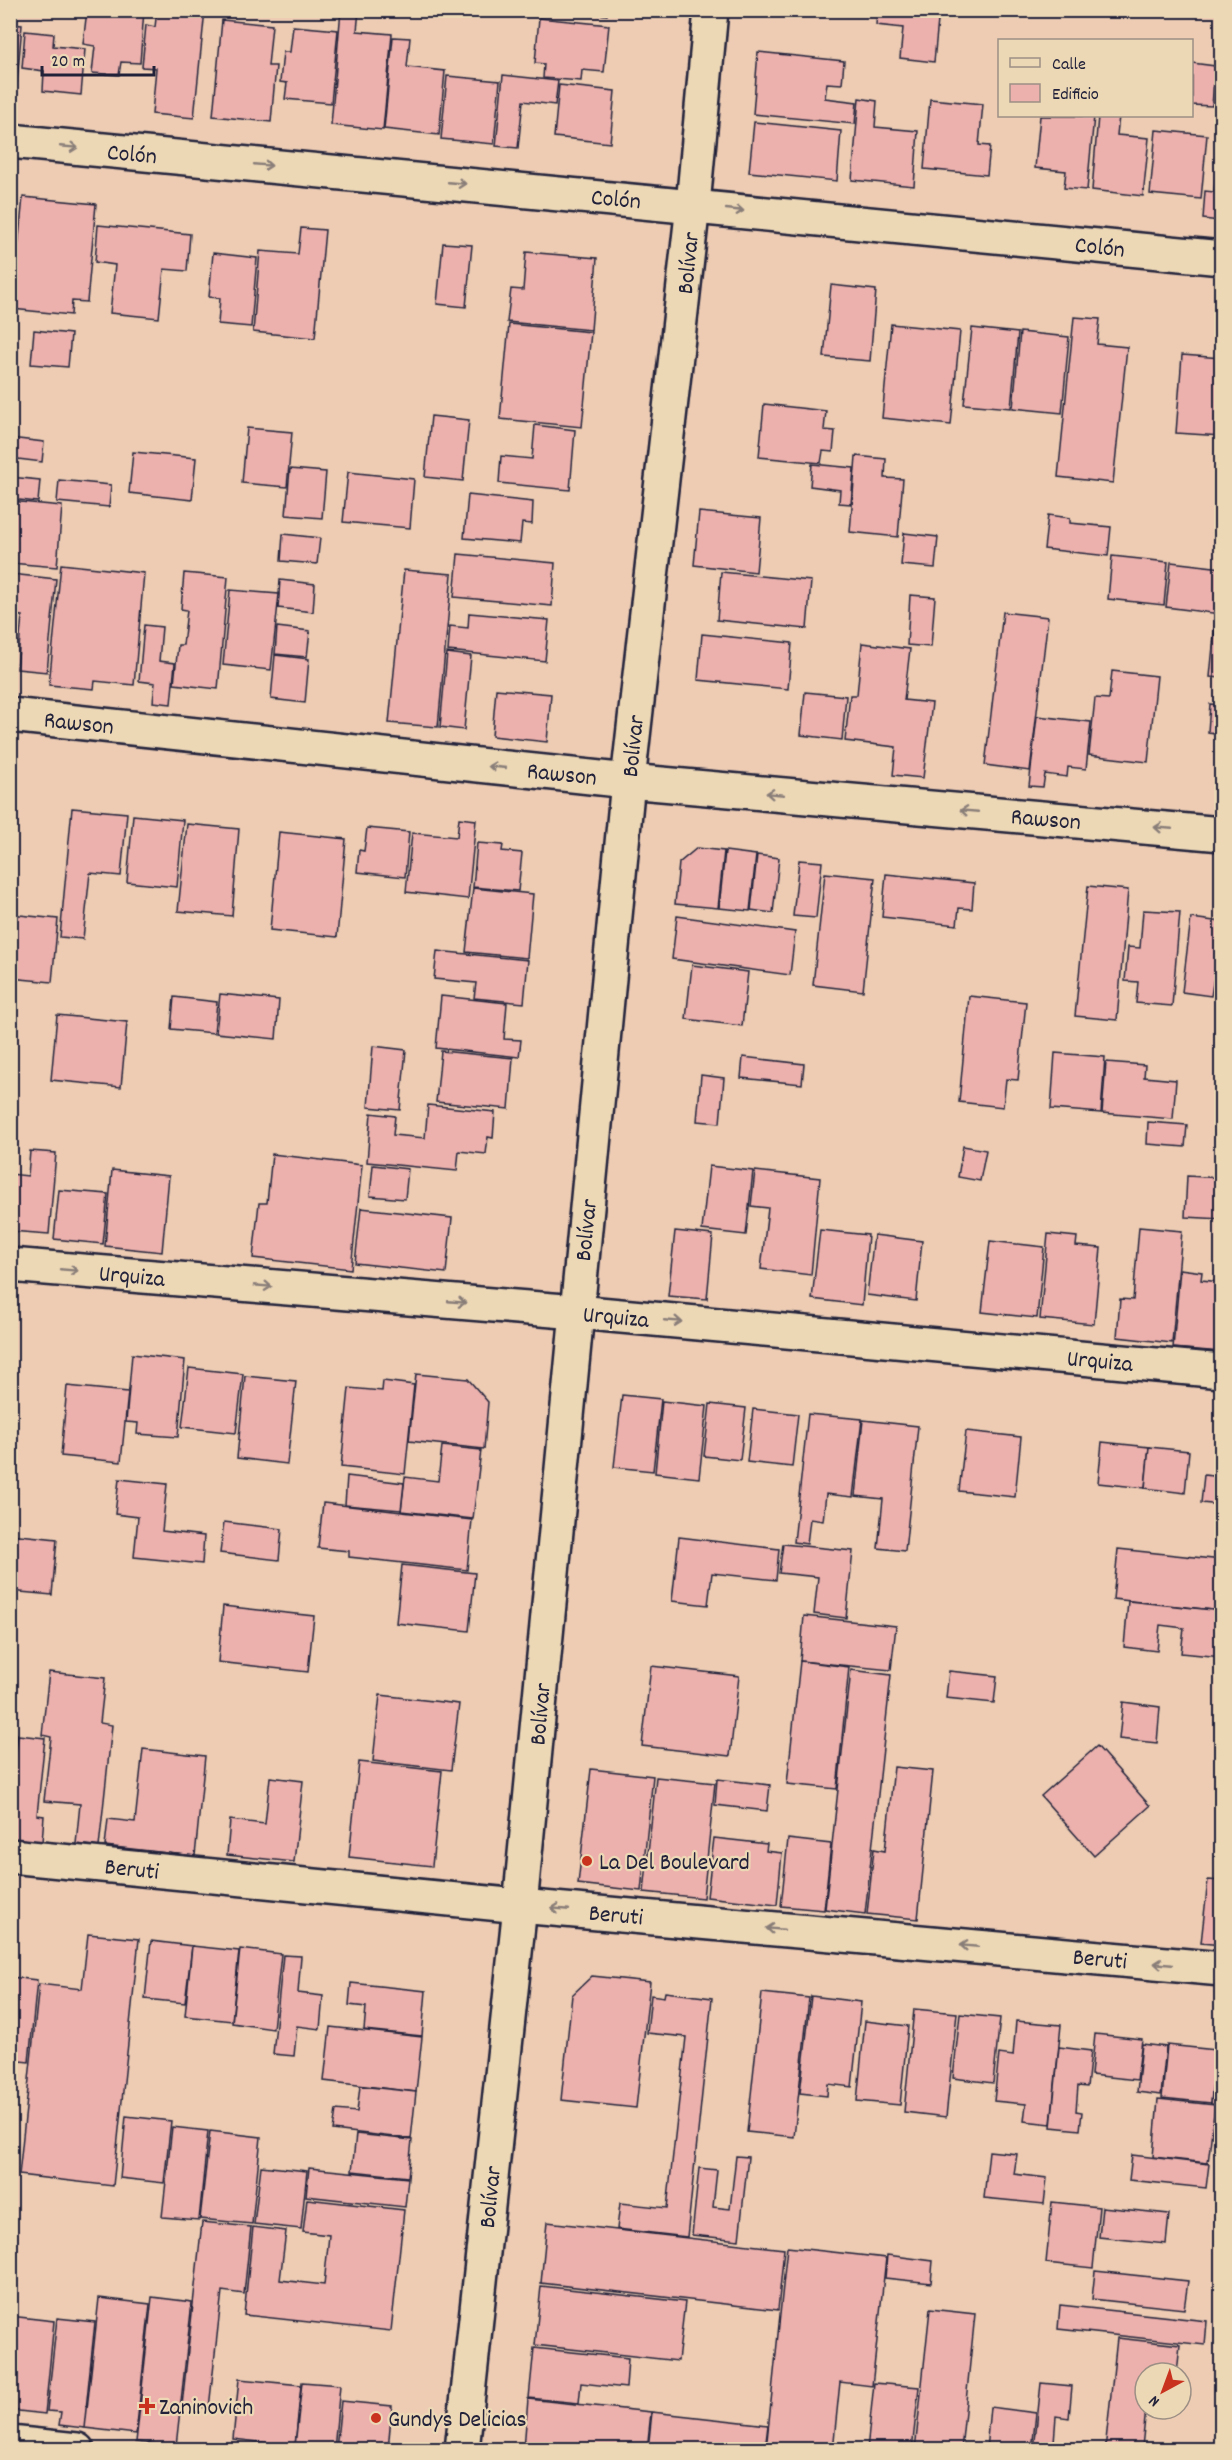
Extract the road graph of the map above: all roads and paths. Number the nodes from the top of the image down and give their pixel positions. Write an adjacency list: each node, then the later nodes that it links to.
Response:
1 (711, 10): 3 (street, Bolívar)
2 (10, 141): 3 (street, Colón, one-way to 3)
3 (693, 206): 4 (street, Colón, one-way to 4); 6 (street, Bolívar)
4 (1221, 258)
5 (10, 715): 6 (street, Rawson, one-way to 5)
6 (628, 781): 7 (street, Rawson, one-way to 6); 9 (street, Bolívar)
7 (1221, 834)
8 (10, 1265): 9 (street, Urquiza, one-way to 9)
9 (577, 1312): 10 (street, Urquiza, one-way to 10); 12 (street, Bolívar)
10 (1221, 1371)
11 (10, 1856): 12 (street, Beruti)
12 (520, 1906): 13 (street, Beruti, one-way to 12); 16 (street, Bolívar)
13 (1221, 1969)
14 (10, 2443): 15 (street)
15 (77, 2450)
16 (462, 2450)

